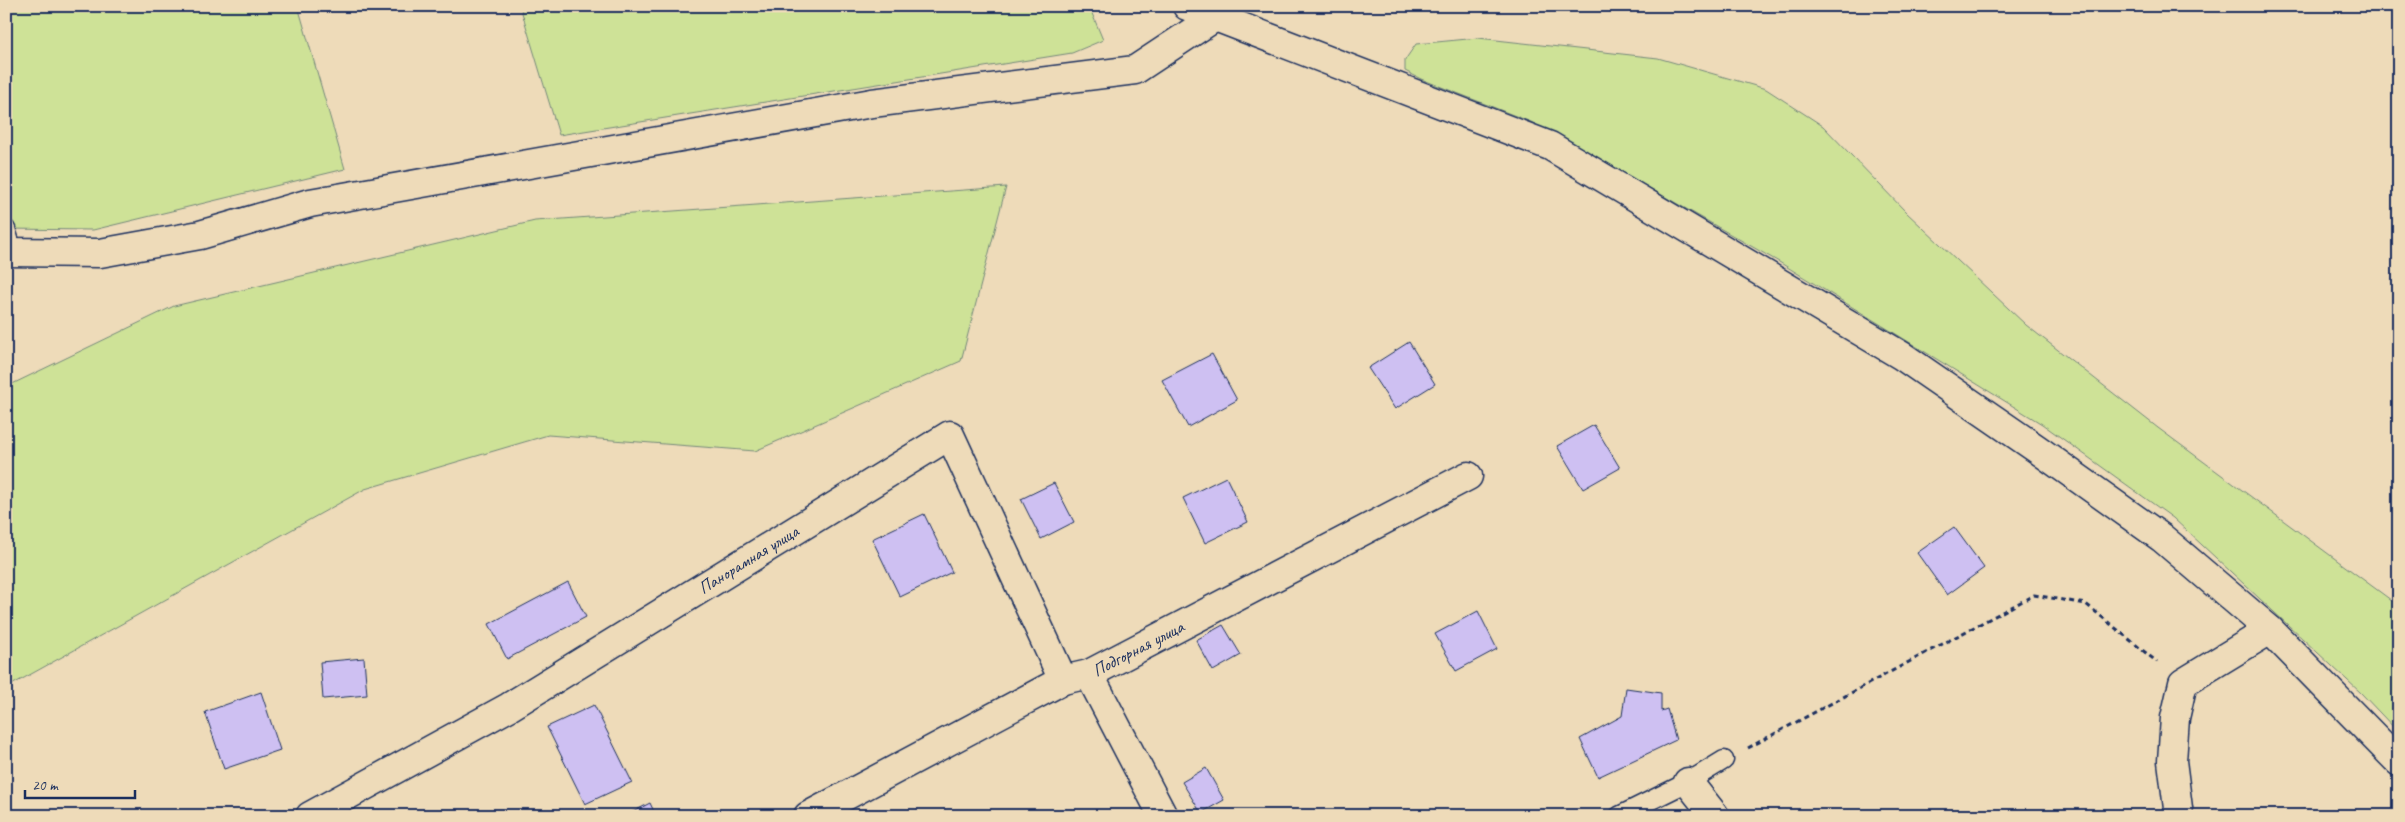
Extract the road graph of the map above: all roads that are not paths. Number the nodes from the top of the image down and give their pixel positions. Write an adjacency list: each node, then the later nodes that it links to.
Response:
1 (1187, 6): 2 (street)
2 (1215, 17): 3 (street); 5 (street)
3 (8, 245)
4 (1468, 476): 6 (street, Подгорная улица)
5 (2270, 630): 8 (street); 15 (street)
6 (1076, 677): 10 (street, Панорамная улица); 11 (street, Подгорная улица); 12 (street)
7 (1724, 760): 9 (lane)
8 (2399, 762)
9 (1688, 782): 13 (lane); 14 (street)
10 (310, 816)
11 (808, 816)
12 (1163, 816)
13 (1619, 816)
14 (1715, 816)
15 (2180, 816)

